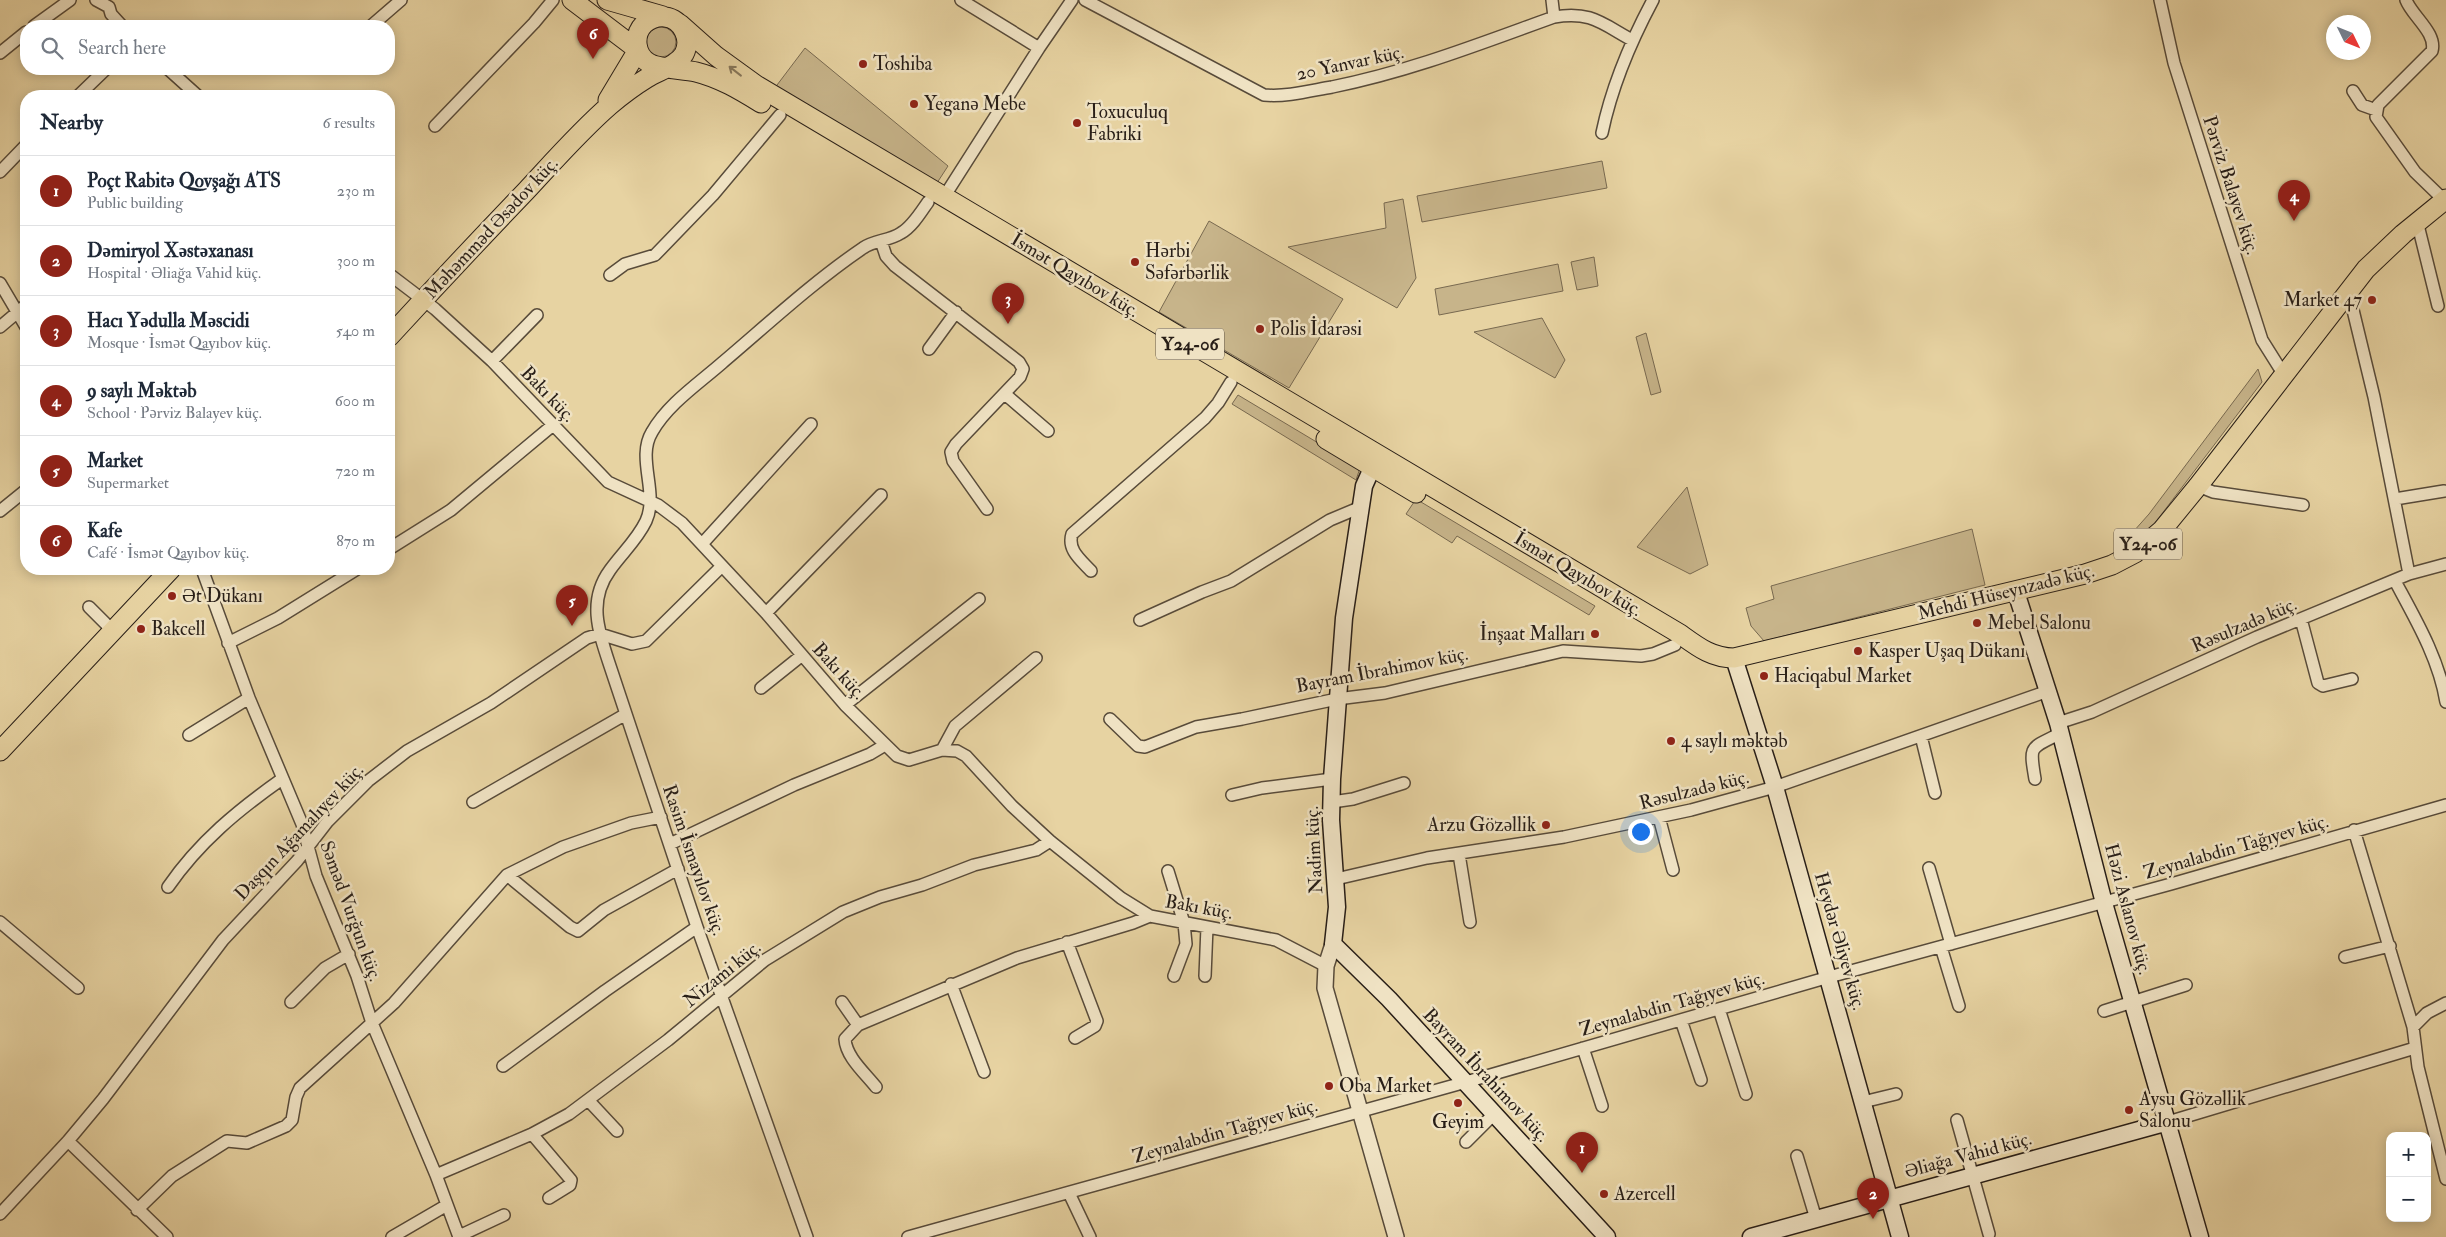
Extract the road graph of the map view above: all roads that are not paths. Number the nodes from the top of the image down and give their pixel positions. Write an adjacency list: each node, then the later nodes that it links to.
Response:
1 (70, 0): 16 (street)
2 (96, 0): 14 (street)
3 (401, 0): 18 (street)
4 (553, 0): 34 (street)
5 (572, 0): 23 (main road)
6 (607, 0): 19 (main road, İsmət Qayıbov küç.)
7 (961, 0): 22 (street)
8 (1072, 0): 22 (street)
9 (1085, 0): 15 (street, 20 Yanvar küç.)
10 (1552, 0): 15 (street)
11 (1652, 0): 21 (street)
12 (2160, 0): 56 (street, Pərviz Balayev küç.)
13 (2406, 0): 31 (street)
14 (111, 3): 17 (street)
15 (1554, 16): 21 (street, 20 Yanvar küç.)
16 (42, 20)
17 (116, 20)
18 (378, 20)
19 (673, 21): 23 (main road); 25 (main road); 38 (main road, İsmət Qayıbov küç. / Y24-06, one-way to 19)
20 (20, 37): 24 (street)
21 (1632, 40): 35 (street)
22 (1038, 48): 38 (street)
23 (638, 50): 25 (main road); 33 (main road)
24 (0, 53)
25 (668, 66): 32 (main road, İsmət Qayıbov küç. / Y24-06); 33 (main road)
26 (100, 75): 28 (street)
27 (175, 75): 29 (street)
28 (84, 90)
29 (191, 90)
30 (2353, 91): 31 (street)
31 (2376, 110): 39 (street, Mehdi Hüseynzadə küç.)
32 (780, 115): 38 (main road, İsmət Qayıbov küç. / Y24-06); 42 (street)
33 (594, 119): 46 (main road, Məhəmməd Əsədov küç.)
34 (435, 126)
35 (1602, 133)
36 (20, 151): 37 (street)
37 (0, 172)
38 (936, 199): 41 (street); 57 (main road, İsmət Qayıbov küç. / Y24-06); 62 (main road, İsmət Qayıbov küç. / Y24-06)
39 (2446, 200): 40 (main road, Mehdi Hüseynzadə küç. / Y24-06)
40 (2417, 221): 45 (main road, Mehdi Hüseynzadə küç. / Y24-06); 48 (street)
41 (881, 240): 50 (street); 68 (street)
42 (610, 275)
43 (395, 279): 46 (street, Bakı küç.)
44 (0, 283): 47 (street)
45 (2346, 294): 56 (main road, Mehdi Hüseynzadə küç. / Y24-06); 67 (street)
46 (423, 300): 53 (main road, Məhəmməd Əsədov küç.); 55 (street, Bakı küç.)
47 (20, 306)
48 (2438, 306)
49 (20, 310): 52 (street)
50 (956, 312): 54 (street); 58 (street)
51 (537, 315): 55 (street)
52 (0, 327)
53 (395, 330)
54 (929, 349)
55 (492, 361): 60 (street, Bakı küç.)
56 (2284, 375): 63 (main road, Mehdi Hüseynzadə küç. / Y24-06)
57 (1231, 382): 62 (main road, İsmət Qayıbov küç. / Y24-06); 77 (street)
58 (1005, 394): 61 (street); 71 (street)
59 (811, 424): 73 (street)
60 (553, 425): 68 (street, Bakı küç.); 74 (street)
61 (1048, 431)
62 (1375, 461): 70 (main road, Nadim küç.); 92 (main road, İsmət Qayıbov küç. / Y24-06); 93 (main road, İsmət Qayıbov küç. / Y24-06)
63 (2198, 486): 69 (street); 83 (main road, Mehdi Hüseynzadə küç. / Y24-06)
64 (2444, 491): 67 (street)
65 (20, 495): 72 (street)
66 (881, 495): 86 (street)
67 (2395, 499): 78 (street)
68 (650, 501): 73 (street, Bakı küç.); 90 (street)
69 (2303, 505)
70 (1361, 507): 88 (street); 101 (main road, Nadim küç.)
71 (987, 509)
72 (0, 511)
73 (702, 544): 76 (street, Bakı küç.)
74 (395, 545)
75 (2446, 564): 78 (street, Rəsulzadə küç.)
76 (722, 566): 86 (street, Bakı küç.); 90 (street)
77 (1091, 571)
78 (2409, 574): 82 (street, Rəsulzadə küç.)
79 (165, 575): 89 (main road)
80 (204, 575): 91 (street, Səməd Vurğun küç.)
81 (347, 575): 91 (street)
82 (2395, 581): 87 (street, Rəsulzadə küç.); 102 (street)
83 (2016, 592): 96 (main road, Mehdi Hüseynzadə küç. / Y24-06); 99 (main road, Həzi Aslanov küç.)
84 (979, 599): 103 (street)
85 (89, 607): 89 (street)
86 (766, 613): 94 (street, Bakı küç.)
87 (2301, 619): 97 (street); 106 (street, Rəsulzadə küç.)
88 (1140, 620)
89 (113, 631): 111 (main road)
90 (600, 634): 104 (street, Rasim İsmayılov küç.); 127 (street, Daşqın Ağamalıyev küç.)
91 (228, 643): 100 (street, Səməd Vurğun küç.)
92 (1675, 645): 93 (main road, İsmət Qayıbov küç. / Y24-06); 101 (street, Bayram İbrahimov küç.)
93 (1708, 653): 96 (main road, Mehdi Hüseynzadə küç. / Y24-06)
94 (802, 656): 98 (street); 103 (street, Bakı küç.)
95 (1036, 658): 110 (street)
96 (1734, 658): 116 (main road, Heydər Əliyev küç.)
97 (2352, 679)
98 (762, 688)
99 (2048, 691): 106 (main road, Həzi Aslanov küç.); 108 (street, Rəsulzadə küç.)
100 (249, 698): 107 (street); 113 (street, Səməd Vurğun küç.)
101 (1337, 699): 105 (street, Bayram İbrahimov küç.); 112 (main road, Nadim küç.)
102 (2446, 702)
103 (845, 705): 109 (street, Bakı küç.)
104 (626, 714): 119 (street); 122 (street, Rasim İsmayılov küç.)
105 (1110, 718)
106 (2059, 728): 114 (street, Rəsulzadə küç.); 136 (main road, Həzi Aslanov küç.)
107 (189, 735)
108 (1921, 736): 116 (street, Rəsulzadə küç.); 117 (street)
109 (885, 745): 110 (street, Bakı küç.); 126 (street)
110 (942, 750): 125 (street, Bakı küç.)
111 (0, 751)
112 (1332, 778): 118 (street); 120 (main road, Nadim küç.)
113 (282, 779): 127 (street, Səməd Vurğun küç.); 135 (street)
114 (2035, 779)
115 (1404, 783): 120 (street)
116 (1775, 787): 123 (street, Rəsulzadə küç.); 152 (main road, Heydər Əliyev küç.)
117 (1935, 793)
118 (1232, 796)
119 (473, 802)
120 (1332, 802): 134 (main road, Nadim küç.)
121 (2446, 805): 124 (street, Zeynalabdin Tağıyev küç.)
122 (661, 817): 126 (street, Rasim İsmayılov küç.); 133 (street)
123 (1659, 817): 128 (street, Rəsulzadə küç.); 131 (street)
124 (2354, 830): 136 (street, Zeynalabdin Tağıyev küç.); 146 (street)
125 (1050, 841): 137 (street, Bakı küç.); 156 (street, Nizami küç.)
126 (670, 844): 130 (street, Rasim İsmayılov küç.)
127 (307, 848): 147 (street, Səməd Vurğun küç.); 187 (street, Daşqın Ağamalıyev küç.)
128 (1459, 854): 134 (street, Rəsulzadə küç.); 139 (street)
129 (1929, 868): 145 (street)
130 (678, 869): 133 (street); 142 (street, Rasim İsmayılov küç.)
131 (1673, 870)
132 (1168, 871): 140 (street)
133 (508, 875): 165 (street)
134 (1336, 879): 144 (main road, Nadim küç.)
135 (168, 887)
136 (2104, 903): 145 (street, Zeynalabdin Tağıyev küç.); 159 (main road, Həzi Aslanov küç.)
137 (1150, 916): 140 (street, Bakı küç.); 143 (street)
138 (0, 922): 155 (street)
139 (1470, 922)
140 (1184, 923): 141 (street, Bakı küç.); 150 (street)
141 (1207, 926): 149 (street, Bakı küç.); 151 (street)
142 (697, 927): 156 (street, Rasim İsmayılov küç.); 171 (street)
143 (1067, 942): 153 (street); 168 (street)
144 (1333, 944): 149 (street, Nadim küç.); 174 (main road, Bayram İbrahimov küç.)
145 (1946, 945): 152 (street, Zeynalabdin Tağıyev küç.); 161 (street)
146 (2390, 946): 148 (street); 167 (street)
147 (349, 954): 157 (street); 165 (street, Səməd Vurğun küç.)
148 (2344, 957)
149 (1326, 966): 181 (street, Nadim küç.)
150 (1174, 976)
151 (1205, 976)
152 (1829, 977): 162 (street, Zeynalabdin Tağıyev küç.); 179 (main road, Heydər Əliyev küç.)
153 (951, 984): 166 (street); 172 (street)
154 (2186, 985): 159 (street)
155 (78, 988)
156 (722, 996): 178 (street, Nizami küç.); 206 (street, Rasim İsmayılov küç.)
157 (291, 1002)
158 (842, 1002): 166 (street)
159 (2133, 1002): 163 (street); 184 (main road, Həzi Aslanov küç.)
160 (2446, 1003): 167 (street)
161 (1959, 1006)
162 (1718, 1009): 164 (street, Zeynalabdin Tağıyev küç.); 176 (street)
163 (2104, 1010)
164 (1681, 1020): 169 (street, Zeynalabdin Tağıyev küç.); 173 (street)
165 (372, 1024): 190 (street, Səməd Vurğun küç.); 197 (street)
166 (858, 1025): 175 (street)
167 (2413, 1027): 170 (street)
168 (1075, 1038)
169 (1583, 1048): 174 (street, Zeynalabdin Tağıyev küç.); 180 (street)
170 (2415, 1048): 184 (street); 192 (street)
171 (503, 1066)
172 (984, 1072)
173 (1701, 1080)
174 (1466, 1082): 181 (street, Zeynalabdin Tağıyev küç.); 182 (main road, Bayram İbrahimov küç.)
175 (876, 1087)
176 (1746, 1094)
177 (1896, 1094): 179 (street)
178 (588, 1101): 185 (street); 186 (street, Nizami küç.)
179 (1863, 1102): 195 (main road, Heydər Əliyev küç.)
180 (1602, 1106)
181 (1360, 1111): 193 (street, Zeynalabdin Tağıyev küç.); 209 (street, Nadim küç.)
182 (1494, 1114): 188 (street); 210 (main road, Bayram İbrahimov küç.)
183 (1957, 1120): 191 (street)
184 (2168, 1122): 191 (main road, Əliağa Vahid küç.); 213 (main road, Həzi Aslanov küç.)
185 (617, 1131)
186 (532, 1134): 190 (street, Nizami küç.); 194 (street)
187 (68, 1141): 197 (street); 198 (street, Daşqın Ağamalıyev küç.)
188 (1466, 1142)
189 (1797, 1156): 200 (street)
190 (436, 1175): 196 (street, Səməd Vurğun küç.)
191 (1971, 1175): 195 (main road, Əliağa Vahid küç.); 202 (street)
192 (2446, 1179)
193 (1069, 1193): 201 (street, Zeynalabdin Tağıyev küç.); 208 (street)
194 (549, 1198)
195 (1889, 1198): 200 (main road, Əliağa Vahid küç.); 212 (main road, Heydər Əliyev küç.)
196 (447, 1205): 204 (street); 205 (street, Səməd Vurğun küç.)
197 (137, 1210): 203 (street)
198 (0, 1214)
199 (504, 1215): 205 (street)
200 (1816, 1219): 211 (main road, Əliağa Vahid küç.)
201 (939, 1233): 207 (street, Zeynalabdin Tağıyev küç.)
202 (1989, 1234)
203 (167, 1237)
204 (392, 1237)
205 (459, 1237)
206 (807, 1237)
207 (908, 1237)
208 (1090, 1237)
209 (1396, 1237)
210 (1607, 1237)
211 (1750, 1237)
212 (1900, 1237)
213 (2200, 1237)

